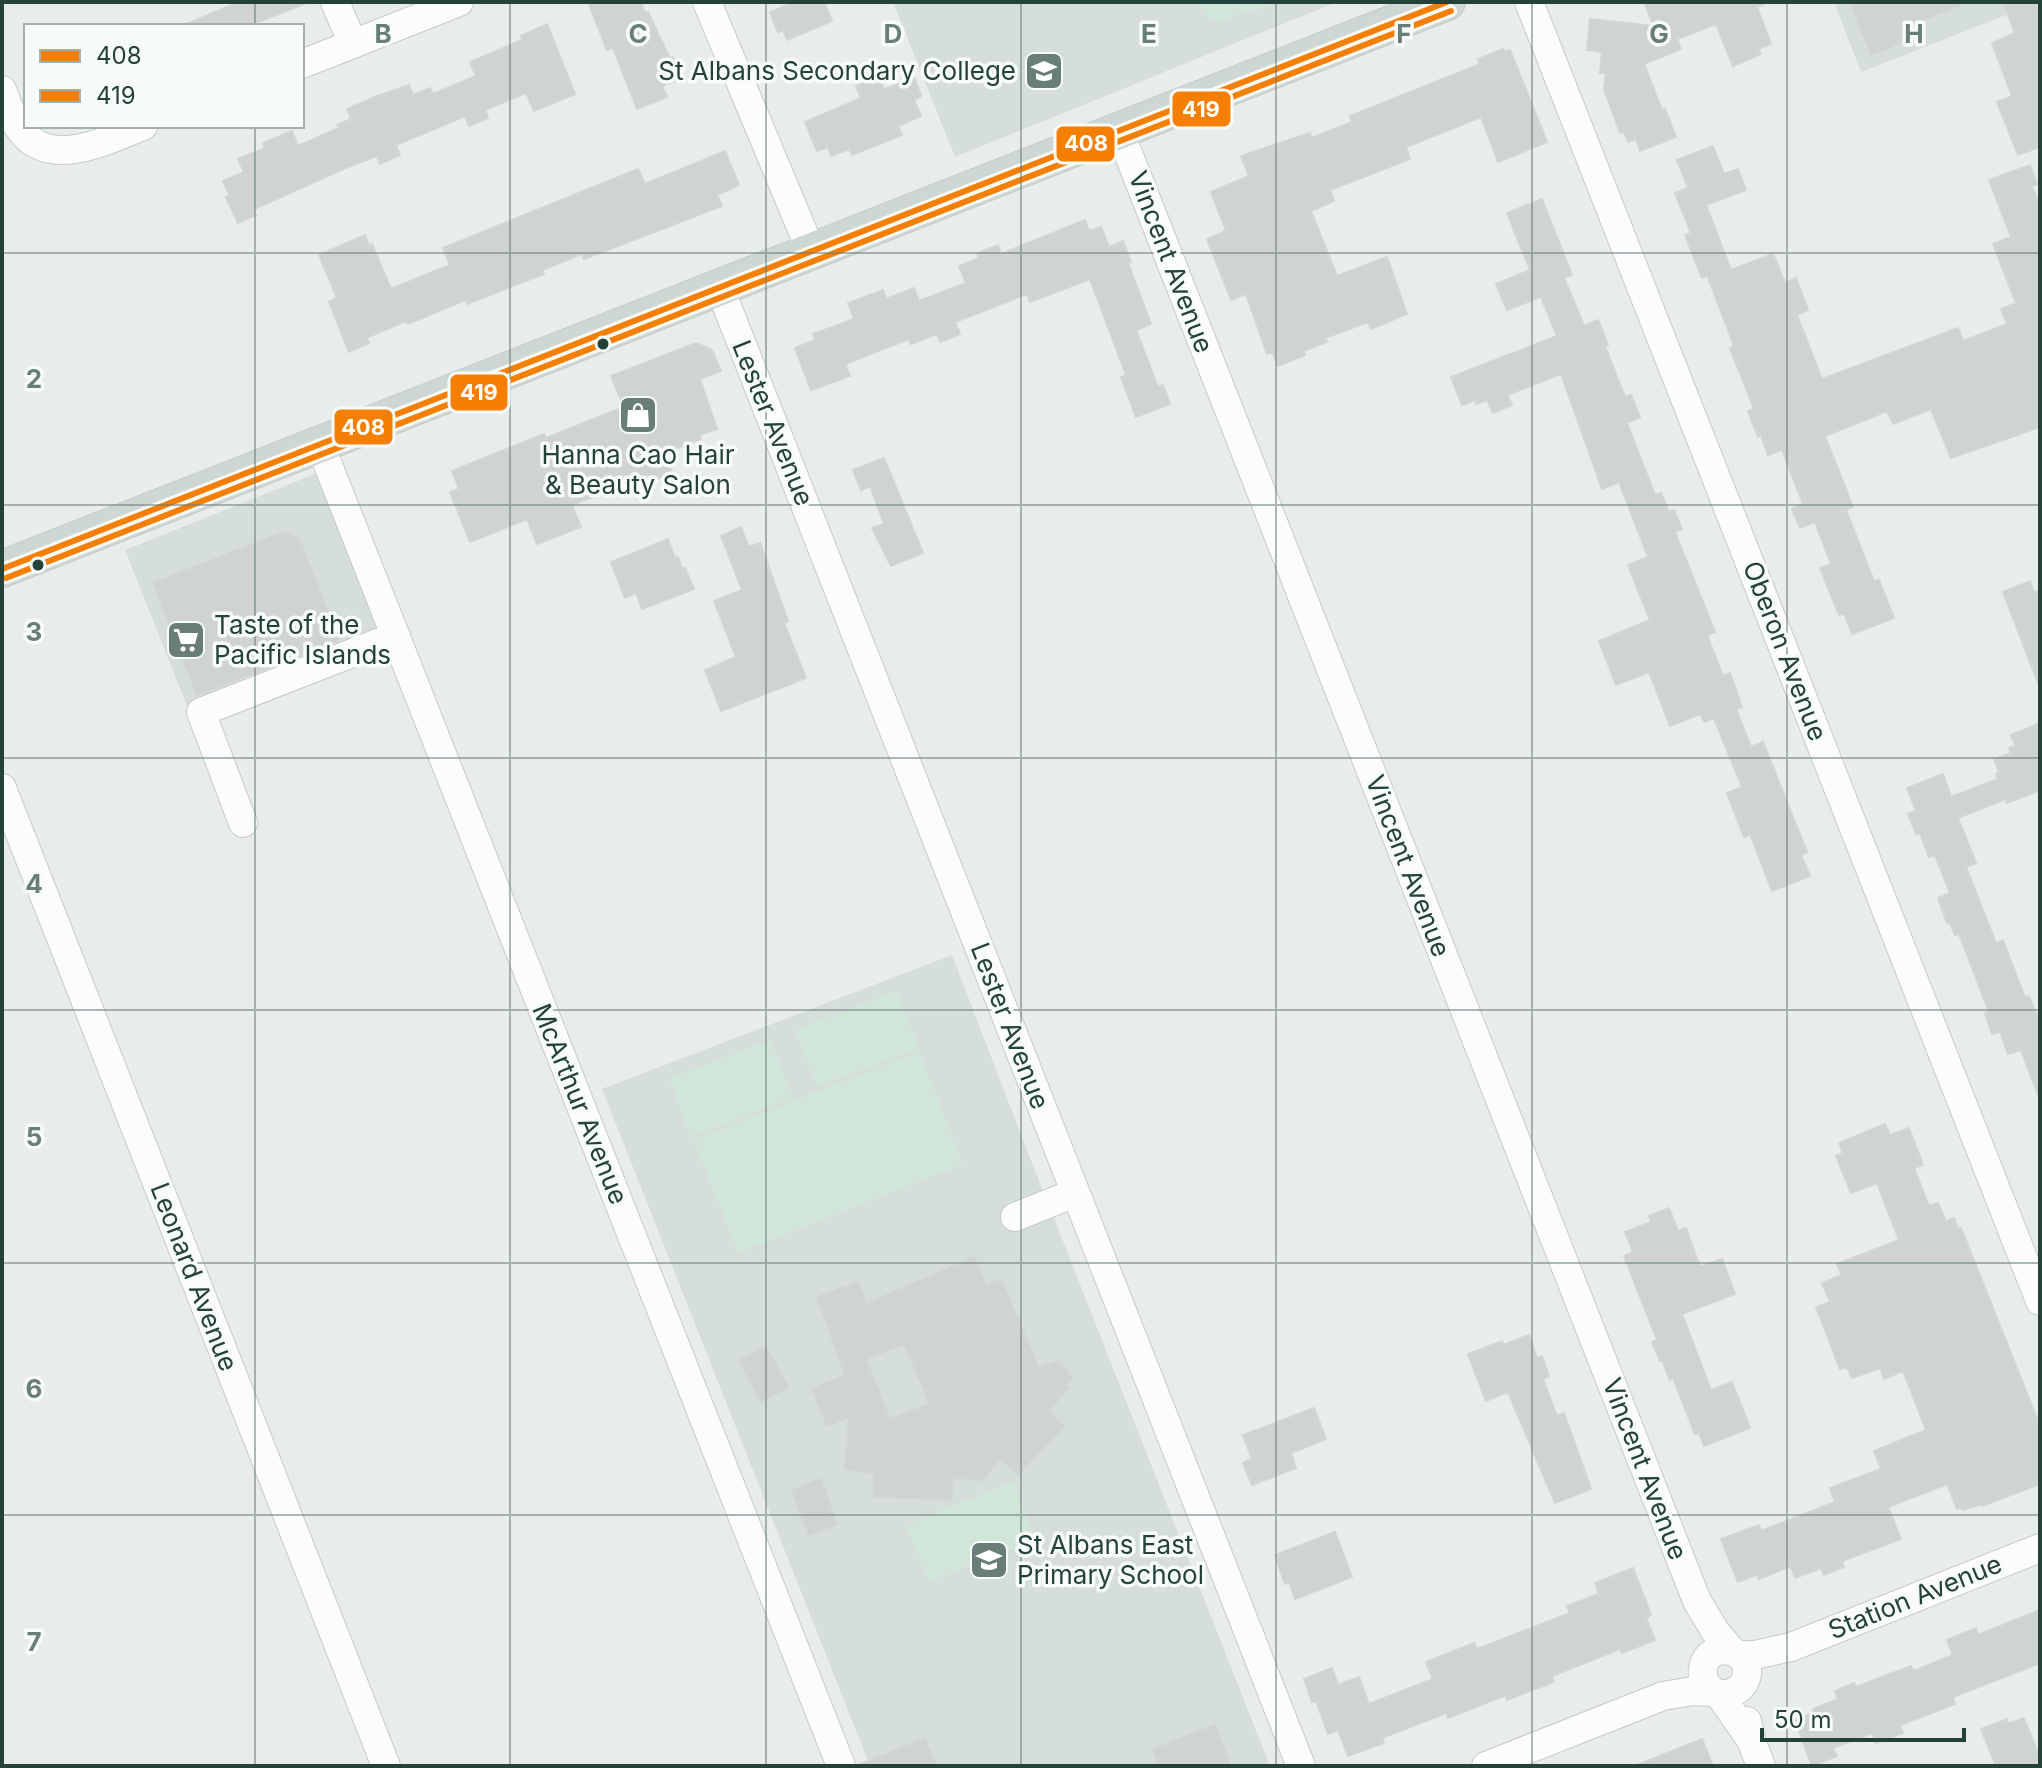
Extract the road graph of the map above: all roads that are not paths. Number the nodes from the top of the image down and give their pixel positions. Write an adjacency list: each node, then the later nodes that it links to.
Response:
1 (335, 2): 6 (street)
2 (459, 2): 6 (street)
3 (707, 2): 11 (street)
4 (1447, 2): 10 (main road)
5 (1529, 2): 20 (street, Oberon Avenue)
6 (353, 44): 7 (street)
7 (304, 63)
8 (2, 90): 9 (street)
9 (138, 128)
10 (1119, 130): 11 (main road); 22 (street, Vincent Avenue)
11 (811, 251): 12 (main road)
12 (719, 286): 13 (main road); 18 (street, Lester Avenue)
13 (319, 442): 14 (main road); 15 (street, McArthur Avenue)
14 (2, 569)
15 (396, 636): 17 (street); 25 (street, McArthur Avenue)
16 (2, 788): 24 (street, Leonard Avenue)
17 (243, 823)
18 (1075, 1193): 19 (street); 26 (street, Lester Avenue)
19 (1015, 1217)
20 (2040, 1301)
21 (2040, 1548): 22 (street, Station Avenue)
22 (1725, 1673): 23 (street, Vincent Avenue); 27 (street, Station Avenue)
23 (1756, 1753)
24 (386, 1766)
25 (841, 1766)
26 (1301, 1766)
27 (1486, 1766)

